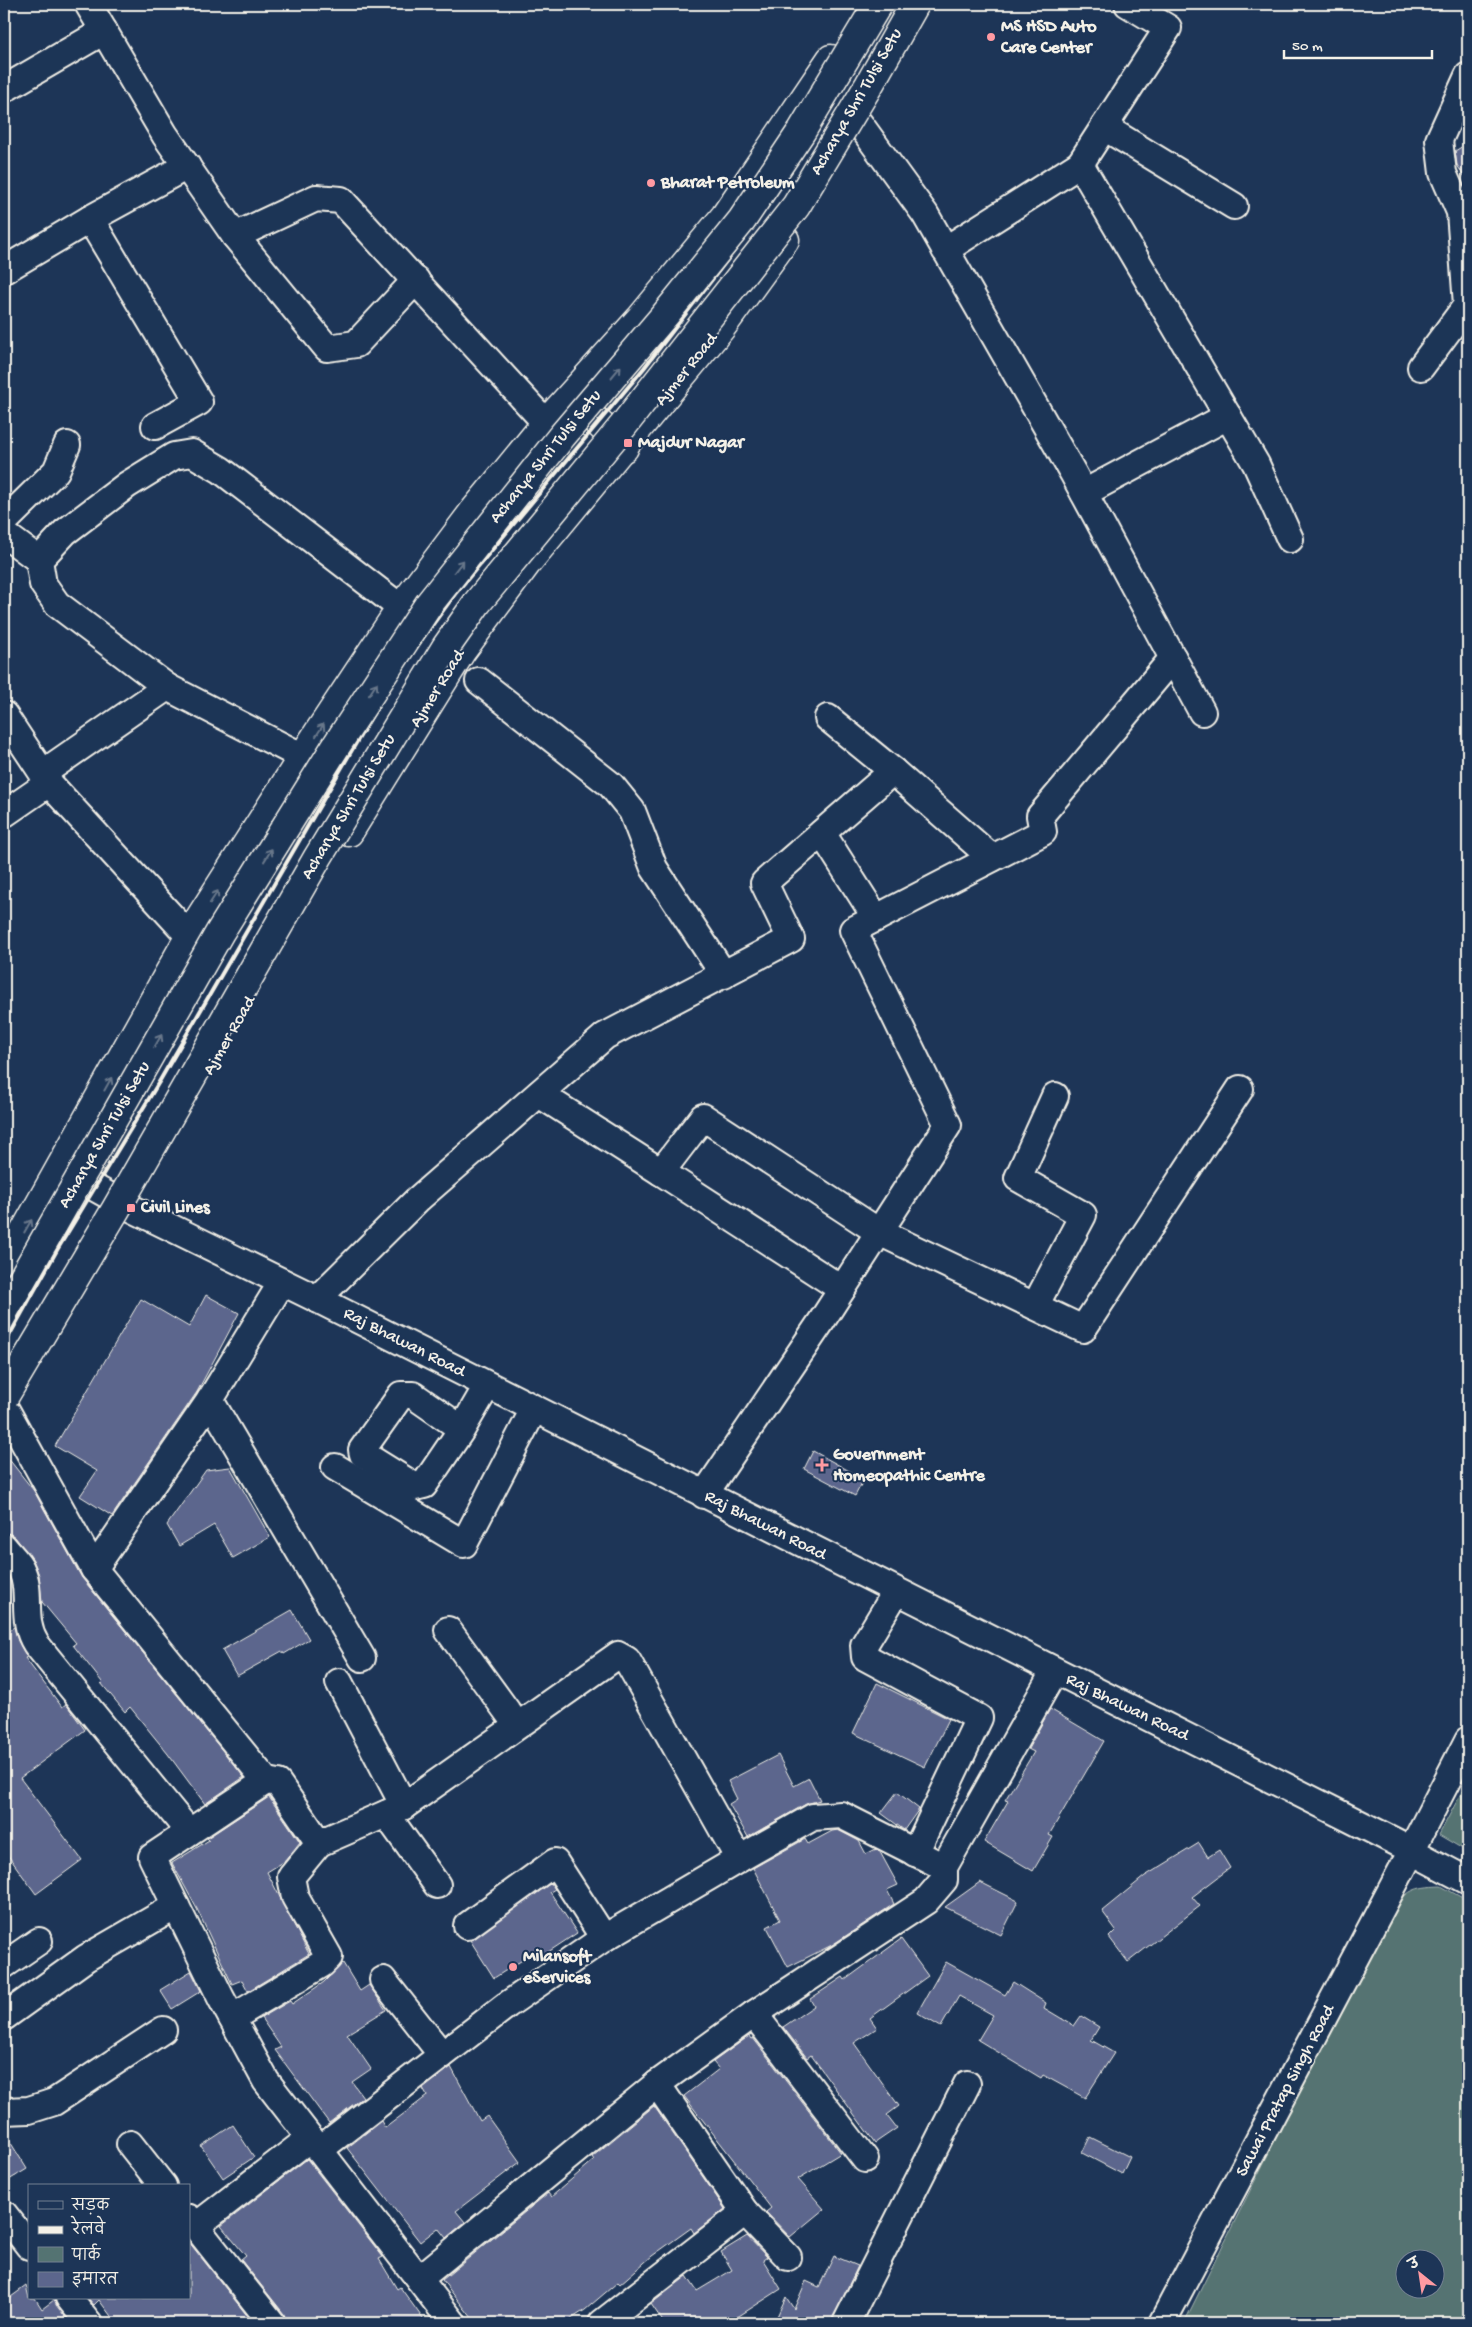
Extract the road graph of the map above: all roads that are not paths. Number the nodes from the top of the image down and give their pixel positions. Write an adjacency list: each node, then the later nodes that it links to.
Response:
1 (88, 4): 7 (street)
2 (862, 4): 21 (highway)
3 (878, 4): 59 (highway, Acharya Shri Tulsi Setu, one-way to 3, bridge)
4 (915, 4): 62 (highway, Acharya Shri Tulsi Setu, bridge)
5 (924, 4): 10 (highway, Ajmer Road)
6 (1128, 4): 11 (street)
7 (104, 31): 9 (street); 13 (street)
8 (1468, 76): 20 (street)
9 (4, 89)
10 (860, 123): 17 (street); 26 (highway, Ajmer Road)
11 (1104, 127): 12 (street); 14 (street)
12 (1080, 164): 17 (street); 22 (street)
13 (187, 166): 15 (street); 16 (street)
14 (1234, 206)
15 (90, 219): 18 (street); 24 (street)
16 (235, 236): 19 (street); 19 (street)
17 (945, 250): 27 (street)
18 (4, 270)
19 (416, 280): 23 (street)
20 (1421, 367)
21 (570, 396): 23 (highway); 26 (highway)
22 (1228, 416): 27 (street); 29 (street)
23 (546, 423): 31 (highway)
24 (155, 426)
25 (67, 445): 28 (street)
26 (624, 448): 52 (highway, Ajmer Road)
27 (1084, 494): 32 (street)
28 (5, 522): 30 (street)
29 (1290, 539)
30 (39, 560): 31 (street); 34 (street)
31 (401, 608): 38 (highway, one-way to 31)
32 (1173, 658): 35 (street); 43 (street)
33 (479, 681): 46 (street)
34 (167, 687): 38 (street); 40 (street)
35 (1202, 712)
36 (4, 715): 40 (street)
37 (828, 718): 39 (street)
38 (303, 757): 45 (highway, one-way to 38)
39 (893, 771): 42 (street); 43 (street)
40 (46, 778): 41 (street); 45 (street)
41 (4, 814)
42 (822, 833): 44 (street); 46 (street)
43 (992, 858): 44 (street)
44 (876, 918): 53 (street)
45 (193, 934): 50 (highway, one-way to 45)
46 (724, 974): 48 (street)
47 (1240, 1089): 58 (street)
48 (539, 1094): 51 (street); 57 (street)
49 (1055, 1096): 58 (street)
50 (60, 1169): 52 (street, Raj Bhawan Road); 54 (highway, one-way to 50)
51 (661, 1172): 53 (street); 56 (street)
52 (131, 1208): 55 (street, Raj Bhawan Road); 62 (highway, Ajmer Road)
53 (879, 1232): 56 (street); 58 (street)
54 (4, 1268)
55 (282, 1282): 57 (street, Raj Bhawan Road); 61 (street)
56 (842, 1289): 66 (street)
57 (317, 1299): 60 (street, Raj Bhawan Road)
58 (1035, 1306)
59 (4, 1311)
60 (487, 1386): 63 (street, Raj Bhawan Road); 64 (street)
61 (210, 1400): 68 (street); 71 (street)
62 (4, 1405): 68 (street)
63 (534, 1409): 65 (street); 66 (street, Raj Bhawan Road)
64 (462, 1429)
65 (335, 1467)
66 (704, 1495): 69 (street, Raj Bhawan Road)
67 (4, 1547): 78 (street)
68 (94, 1569): 76 (street)
69 (896, 1592): 72 (street, Raj Bhawan Road); 81 (street)
70 (448, 1630): 74 (street)
71 (362, 1658)
72 (1054, 1672): 80 (street, Raj Bhawan Road); 83 (street)
73 (339, 1682): 77 (street)
74 (517, 1725): 77 (street); 82 (street)
75 (1468, 1740): 80 (street, Sawai Pratap Singh Road)
76 (266, 1781): 78 (street); 79 (street)
77 (395, 1810): 79 (street); 85 (street)
78 (190, 1832): 86 (street)
79 (319, 1843): 94 (street)
80 (1410, 1849): 84 (street, Raj Bhawan Road); 116 (street, Sawai Pratap Singh Road)
81 (915, 1852): 82 (street); 83 (street)
82 (739, 1859): 88 (street)
83 (944, 1867): 92 (street)
84 (1468, 1881)
85 (437, 1886)
86 (176, 1906): 93 (street); 94 (street)
87 (467, 1926): 88 (street)
88 (604, 1938): 96 (street)
89 (39, 1941): 90 (street)
90 (4, 1965)
91 (382, 1980): 96 (street)
92 (754, 2014): 97 (street); 102 (street)
93 (4, 2017)
94 (232, 2018): 101 (street)
95 (163, 2030): 99 (street)
96 (442, 2055): 101 (street)
97 (657, 2084): 104 (street); 109 (street)
98 (967, 2084): 115 (street)
99 (4, 2111)
100 (130, 2144): 103 (street)
101 (315, 2144): 106 (street); 109 (street)
102 (866, 2159)
103 (161, 2184)
104 (744, 2212): 108 (street); 114 (street)
105 (4, 2214): 107 (street)
106 (192, 2222): 112 (street)
107 (28, 2245)
108 (788, 2256)
109 (419, 2279): 113 (street)
110 (72, 2300): 111 (street)
111 (89, 2323)
112 (272, 2323)
113 (453, 2323)
114 (602, 2323)
115 (846, 2323)
116 (1162, 2323)

